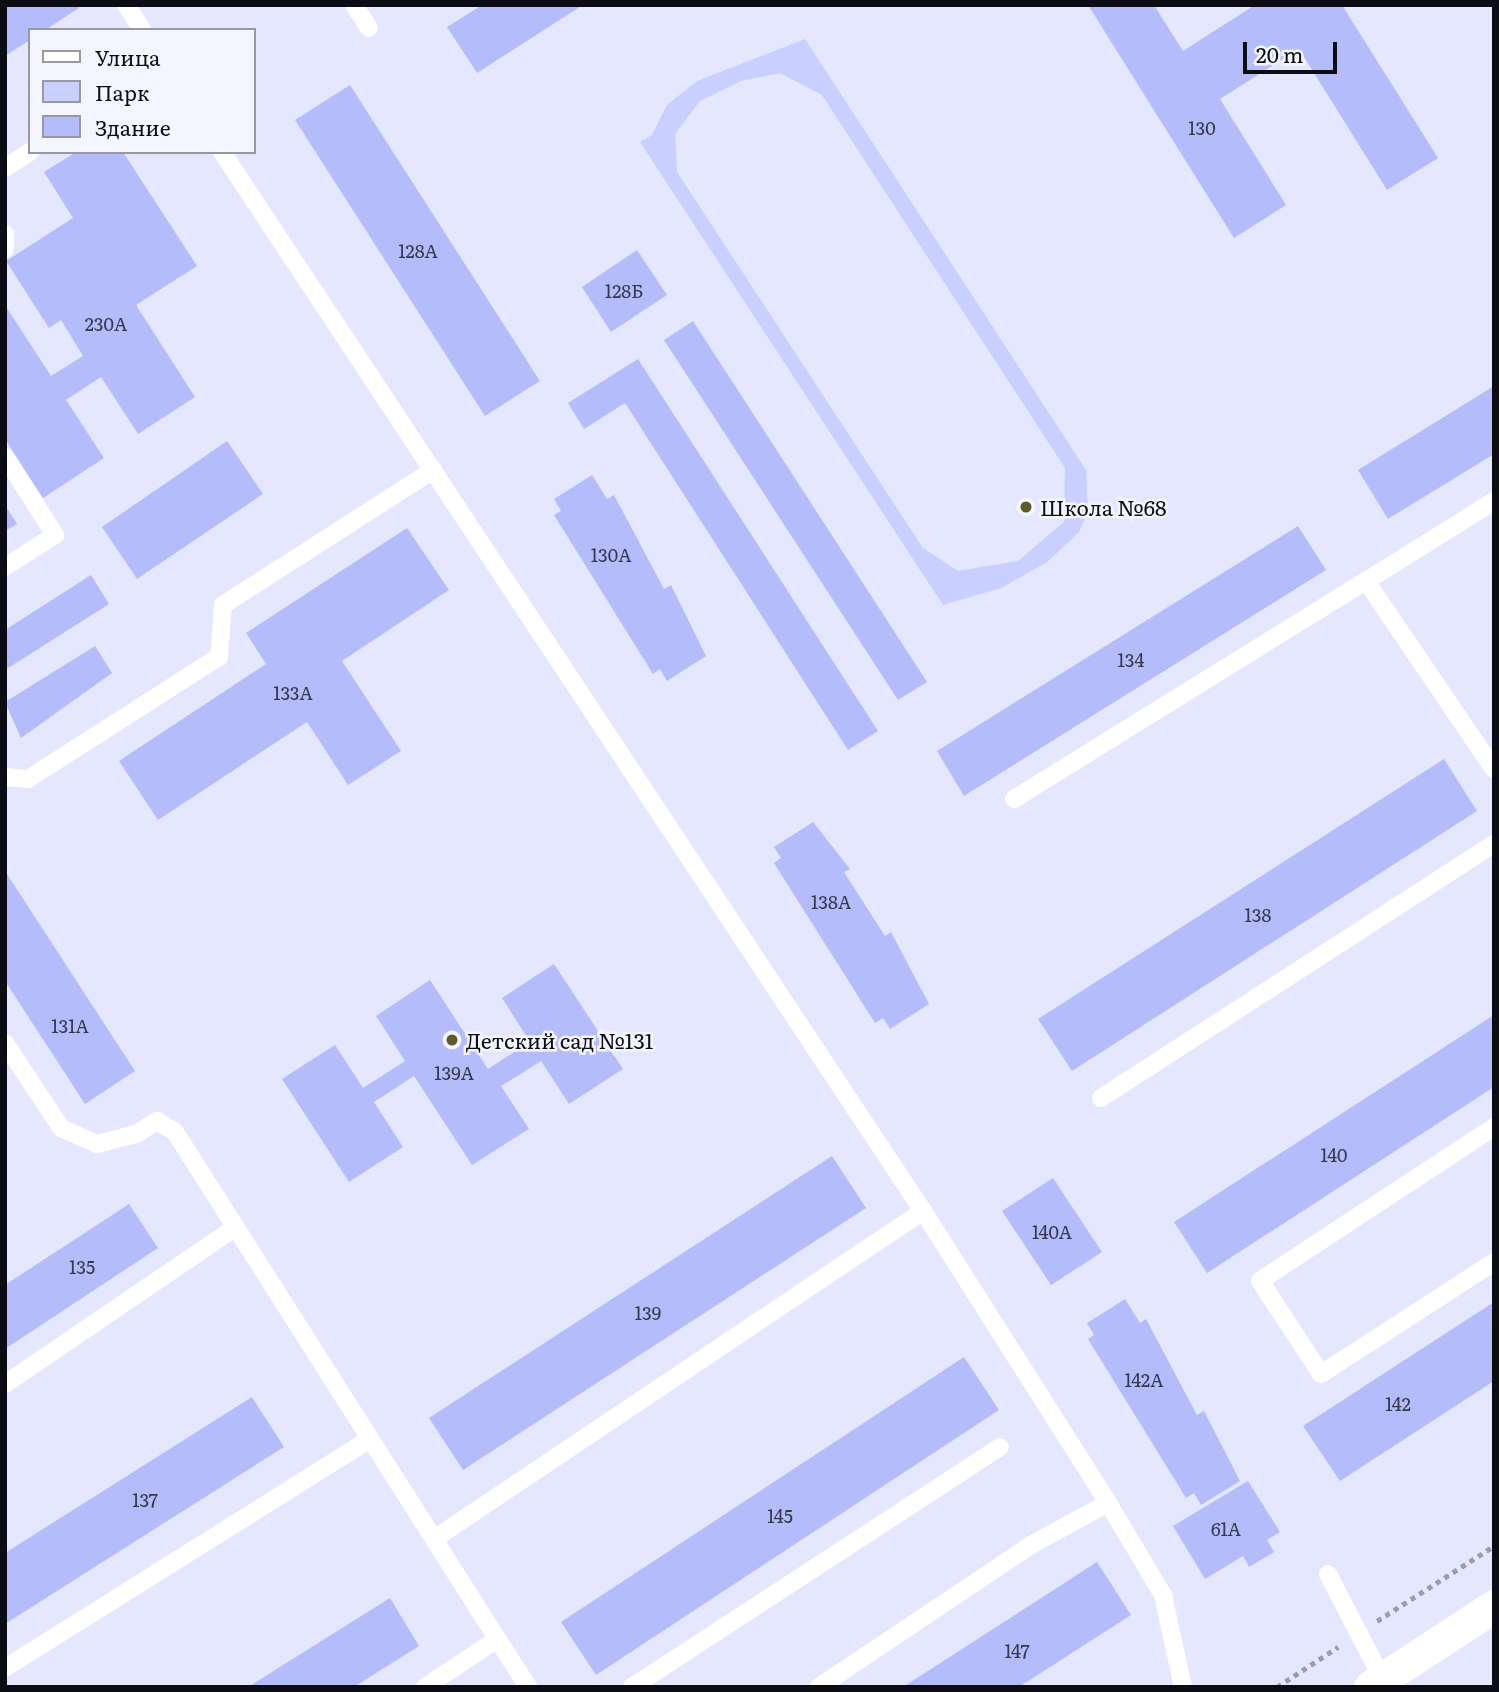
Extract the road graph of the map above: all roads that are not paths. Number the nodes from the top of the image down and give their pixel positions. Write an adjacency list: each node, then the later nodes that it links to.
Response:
1 (126, 5): 3 (lane)
2 (354, 5): 4 (lane)
3 (141, 28)
4 (369, 28)
5 (28, 153): 7 (lane)
6 (223, 154): 11 (lane)
7 (5, 168)
8 (5, 234): 9 (lane)
9 (5, 249)
10 (5, 457): 13 (lane)
11 (433, 470): 16 (lane); 22 (lane)
12 (1494, 501): 14 (lane)
13 (5, 567)
14 (1366, 581): 15 (lane); 17 (lane)
15 (1494, 769)
16 (5, 777)
17 (1014, 799)
18 (1494, 844): 20 (lane)
19 (5, 1043): 23 (lane)
20 (1101, 1098)
21 (1494, 1127): 24 (lane)
22 (923, 1211): 28 (lane); 29 (lane)
23 (236, 1227): 25 (lane); 26 (lane)
24 (1494, 1262)
25 (5, 1384)
26 (370, 1439): 29 (lane); 33 (lane)
27 (1000, 1447): 37 (lane)
28 (1108, 1503): 38 (lane); 39 (lane)
29 (434, 1539): 32 (lane)
30 (1328, 1574): 34 (lane)
31 (1494, 1606): 34 (street)
32 (496, 1640): 35 (lane); 36 (lane)
33 (5, 1668)
34 (1376, 1683)
35 (425, 1687)
36 (528, 1687)
37 (632, 1687)
38 (819, 1687)
39 (1183, 1687)

